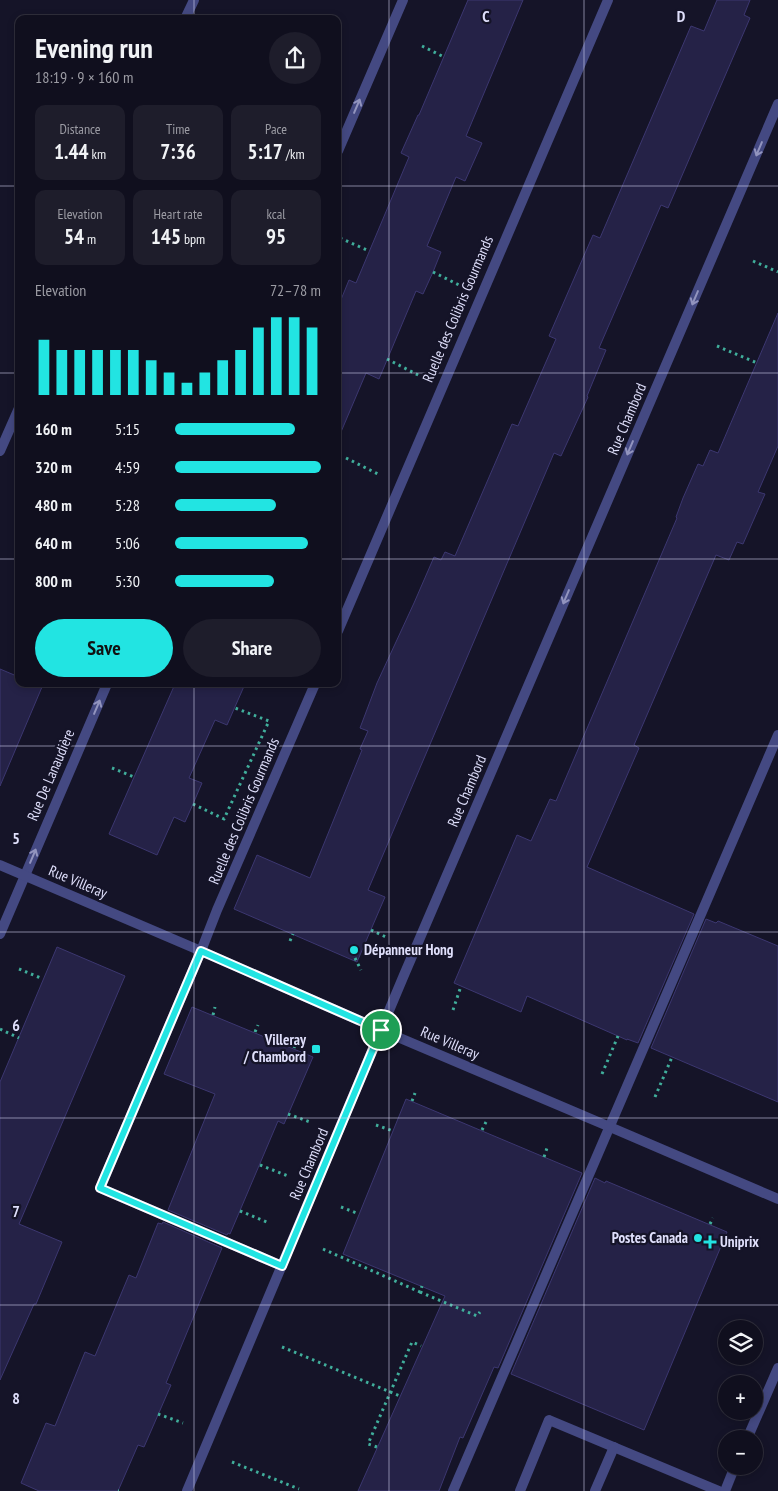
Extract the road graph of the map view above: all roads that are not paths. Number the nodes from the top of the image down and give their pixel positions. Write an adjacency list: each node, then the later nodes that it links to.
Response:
1 (194, 0): 4 (street)
2 (403, 0): 6 (street, one-way to 2)
3 (608, 0): 9 (street, Ruelle des Colibris Gourmands)
4 (188, 15)
5 (778, 104): 17 (street, Rue Chambord, one-way to 17)
6 (341, 144)
7 (15, 417): 8 (street)
8 (0, 452)
9 (341, 623)
10 (106, 687): 14 (street, Rue De Lanaudière, one-way to 10)
11 (314, 687): 16 (street, Ruelle des Colibris Gourmands)
12 (778, 735): 18 (street)
13 (0, 865): 14 (street, Rue Villeray)
14 (24, 876): 15 (street, Rue De Lanaudière); 16 (street, Rue Villeray)
15 (0, 934)
16 (201, 951): 17 (street, Rue Villeray); 20 (street, Ruelle des Colibris Gourmands)
17 (381, 1030): 18 (street, Rue Villeray); 20 (street, Rue Chambord)
18 (610, 1127): 19 (street, Rue Villeray); 26 (street)
19 (778, 1199)
20 (282, 1266): 25 (street, Rue Chambord)
21 (778, 1368): 22 (street)
22 (751, 1430)
23 (614, 1447): 27 (street); 28 (street); 29 (street)
24 (732, 1475): 30 (street)
25 (187, 1491)
26 (453, 1491)
27 (520, 1491)
28 (595, 1491)
29 (718, 1491)
30 (725, 1491)

